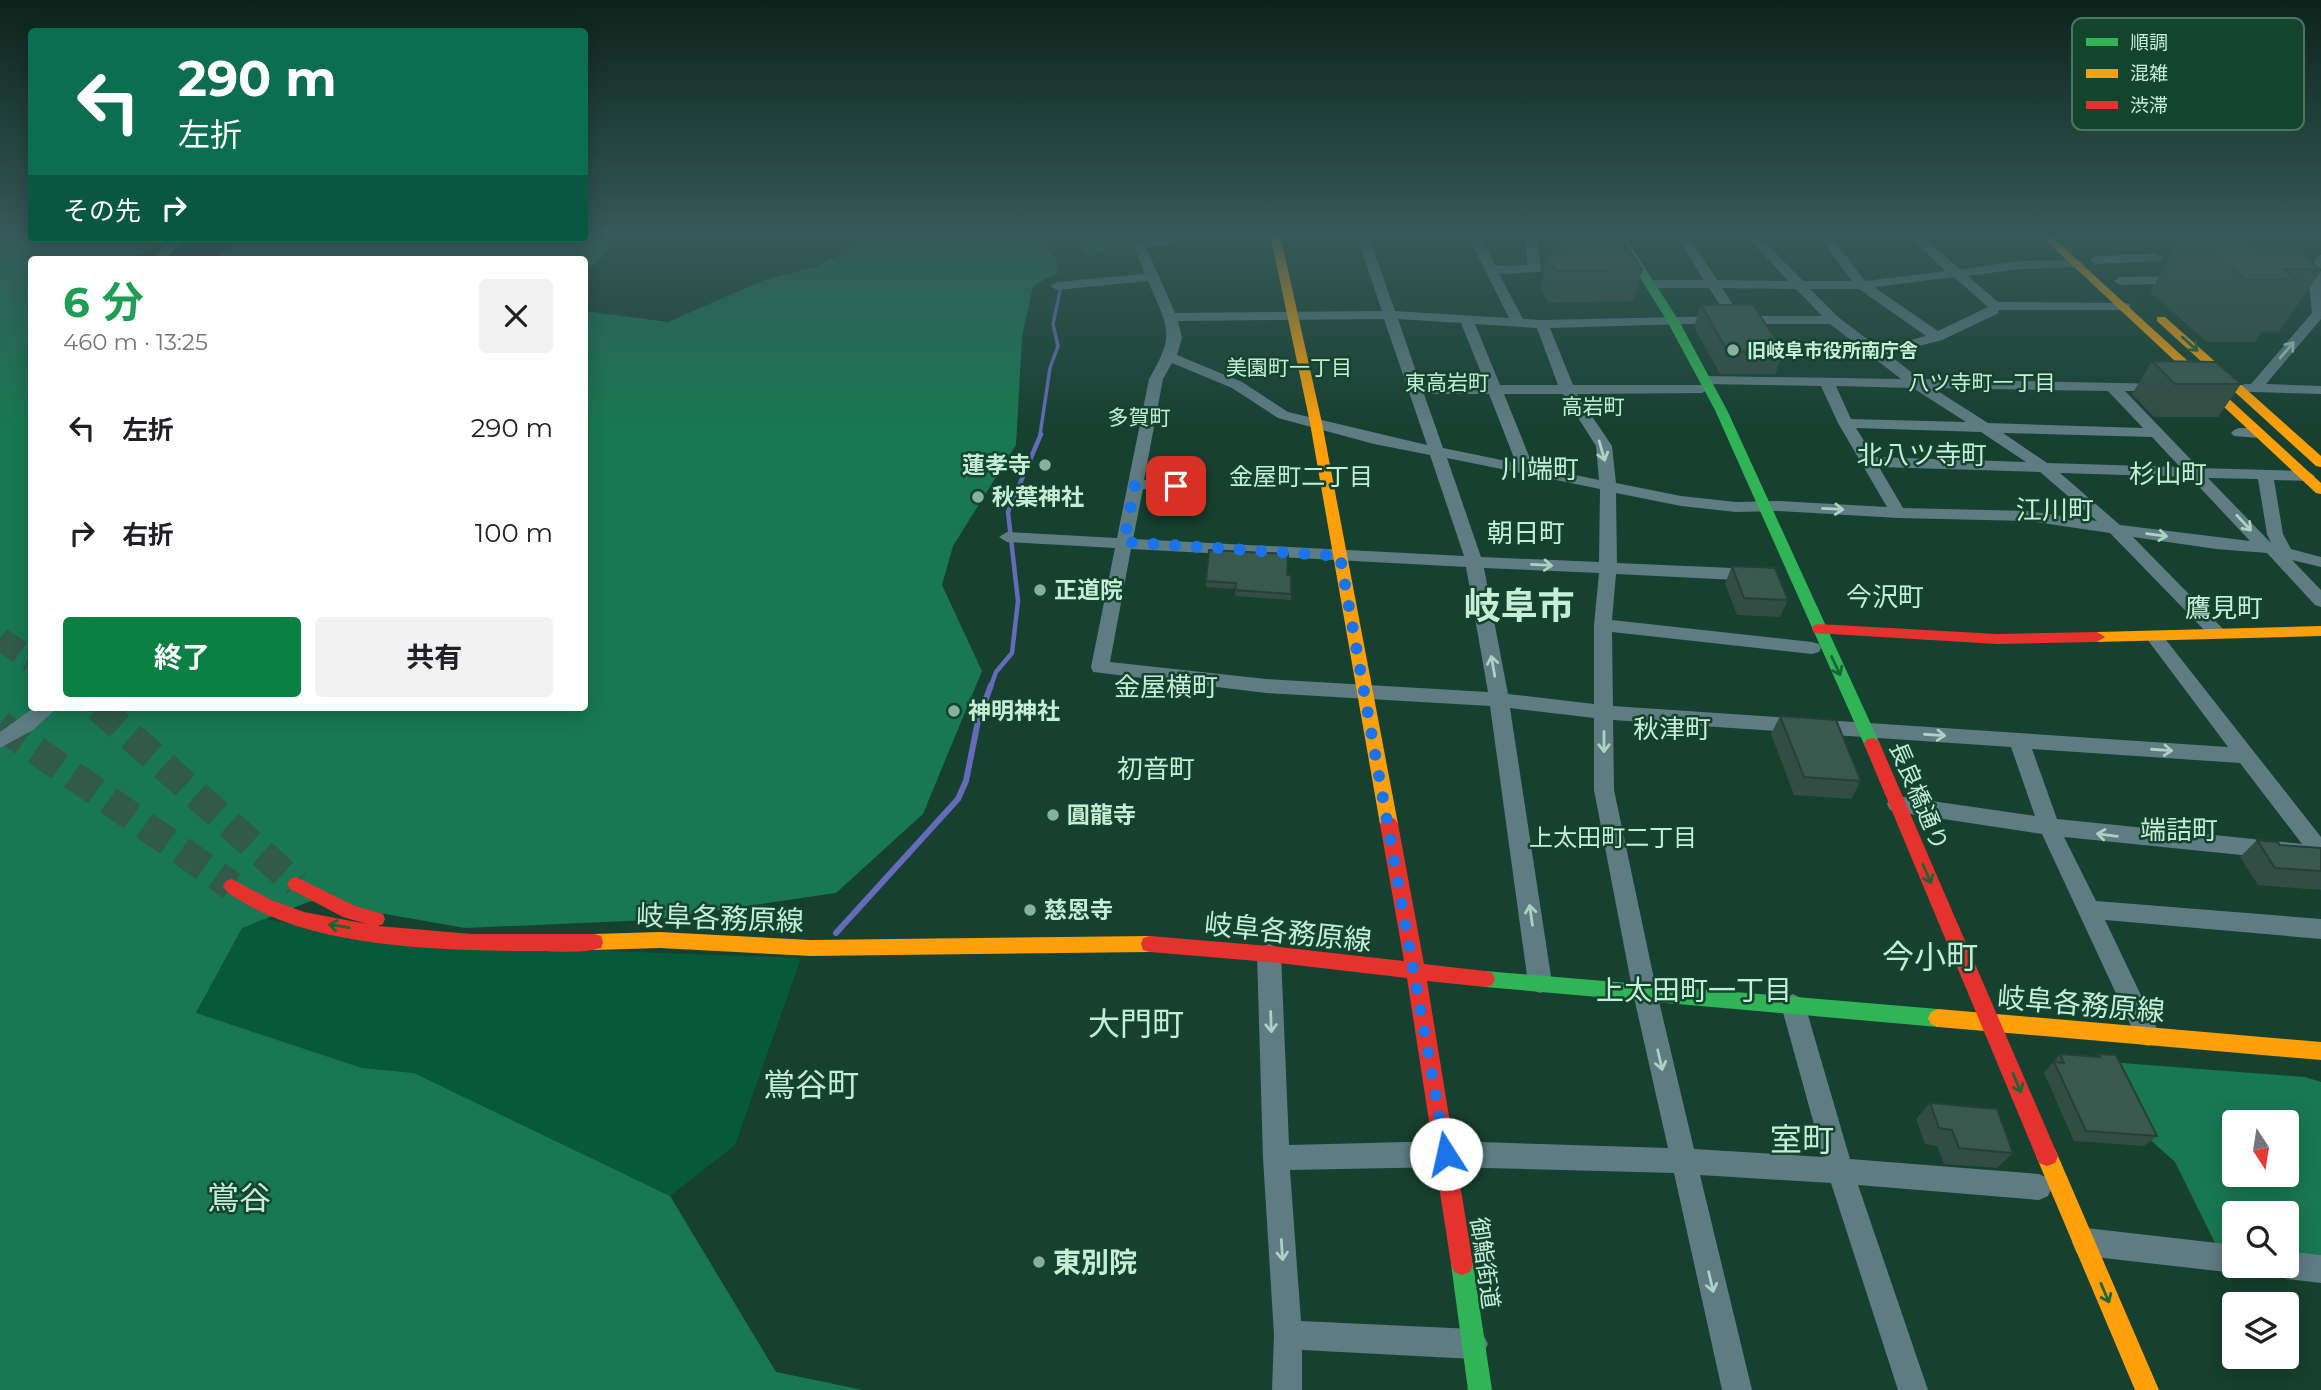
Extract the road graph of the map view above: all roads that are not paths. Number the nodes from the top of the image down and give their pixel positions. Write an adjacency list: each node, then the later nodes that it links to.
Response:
1 (1161, 299): 17 (street)
2 (1289, 299): 18 (main road, 御鮨街道)
3 (1385, 299): 16 (street)
4 (1506, 299): 23 (street)
5 (1653, 299): 22 (main road, 長良橋通り)
6 (1658, 299): 22 (main road, 長良橋通り)
7 (1723, 299): 20 (street)
8 (1814, 299): 21 (street)
9 (1882, 299): 25 (street)
10 (1987, 299): 14 (street)
11 (2129, 299): 13 (main road)
12 (2133, 299): 13 (main road)
13 (2137, 304): 14 (street); 32 (main road); 33 (main road, one-way to 33)
14 (1995, 306): 25 (street)
15 (2317, 311): 33 (street, one-way to 15)
16 (1391, 316): 18 (street); 19 (street); 35 (street)
17 (1170, 317): 18 (street); 27 (street)
18 (1293, 317): 38 (main road, 御鮨街道)
19 (1467, 320): 23 (street); 36 (street)
20 (1736, 320): 21 (street); 22 (street)
21 (1833, 320): 26 (street)
22 (1668, 321): 24 (street); 30 (main road, 長良橋通り)
23 (1518, 323): 24 (street)
24 (1542, 324): 34 (street)
25 (1937, 337): 26 (street)
26 (1877, 353): 29 (street)
27 (1169, 356): 38 (street); 52 (street)
28 (1826, 381): 29 (street); 30 (street); 39 (street)
29 (1912, 382): 31 (street); 40 (street)
30 (1705, 385): 34 (street); 56 (main road, 長良橋通り)
31 (2112, 386): 32 (street); 41 (street)
32 (2208, 388): 33 (street); 43 (main road)
33 (2247, 388): 37 (street); 46 (main road)
34 (1567, 389): 36 (street); 54 (street, one-way to 54)
35 (1415, 390): 36 (street); 44 (street)
36 (1493, 390): 48 (street)
37 (2321, 390)
38 (1316, 423): 44 (street); 62 (main road, 御鮨街道)
39 (1846, 424): 40 (street); 45 (street)
40 (1985, 428): 41 (street); 47 (street)
41 (2158, 433): 49 (street)
42 (2239, 433): 43 (street)
43 (2258, 433): 51 (main road)
44 (1438, 452): 48 (street); 63 (street)
45 (1868, 462): 47 (street); 57 (street)
46 (2321, 463)
47 (2045, 468): 49 (street); 58 (street)
48 (1527, 471): 54 (street)
49 (2198, 474): 50 (street); 61 (street, one-way to 61)
50 (2265, 476): 51 (street); 61 (street)
51 (2307, 476): 55 (main road)
52 (1135, 484): 53 (street); 60 (street)
53 (1196, 487)
54 (1608, 487): 56 (street); 65 (street)
55 (2321, 490)
56 (1760, 506): 57 (street, one-way to 57); 66 (main road, 長良橋通り); 69 (main road, 長良橋通り)
57 (1898, 513): 58 (street)
58 (2116, 529): 61 (street, one-way to 61); 71 (street)
59 (1007, 537): 60 (street)
60 (1124, 542): 62 (street); 74 (street)
61 (2274, 550): 64 (street); 67 (street)
62 (1340, 556): 63 (street); 74 (main road, 御鮨街道)
63 (1474, 561): 65 (street, one-way to 65); 75 (street, one-way to 63)
64 (2321, 562)
65 (1608, 568): 66 (street); 68 (street)
66 (1785, 577): 73 (main road, 長良橋通り)
67 (2321, 601)
68 (1603, 625): 73 (street); 77 (street)
69 (1819, 629): 72 (main road); 78 (main road, 長良橋通り, one-way to 78)
70 (2321, 631): 71 (main road)
71 (2218, 634): 72 (main road)
72 (2153, 635): 81 (street)
73 (1812, 648): 78 (main road, 長良橋通り)
74 (1365, 691): 75 (street); 91 (main road, 御鮨街道)
75 (1499, 700): 77 (street); 92 (street, one-way to 75)
76 (43, 711): 79 (street)
77 (1604, 712): 78 (street); 93 (street, one-way to 93)
78 (1856, 737): 80 (street, one-way to 80); 82 (main road, 長良橋通り)
79 (0, 741)
80 (2019, 741): 81 (street, one-way to 81); 83 (street)
81 (2246, 755): 84 (street)
82 (1897, 804): 83 (street); 97 (main road, 長良橋通り, one-way to 97)
83 (2050, 829): 84 (street, one-way to 83); 87 (street)
84 (2321, 854)
85 (296, 884): 89 (main road, 岐阜各務原線)
86 (232, 886): 89 (main road, 岐阜各務原線, one-way to 86)
87 (2091, 910): 88 (street); 98 (street)
88 (2321, 929)
89 (455, 939): 90 (main road, 岐阜各務原線)
90 (1269, 954): 91 (main road, 岐阜各務原線); 102 (street, one-way to 102)
91 (1416, 974): 92 (main road, 岐阜各務原線); 101 (main road, 御鮨街道)
92 (1540, 983): 93 (main road, 岐阜各務原線)
93 (1645, 993): 95 (main road, 岐阜各務原線); 103 (street, one-way to 103)
94 (1960, 1000): 96 (main road)
95 (1793, 1005): 96 (main road, 岐阜各務原線); 104 (street)
96 (1969, 1021): 97 (main road, 岐阜各務原線); 99 (main road)
97 (1992, 1023): 98 (main road, 岐阜各務原線); 106 (main road, 長良橋通り, one-way to 106)
98 (2148, 1035): 100 (main road, 岐阜各務原線)
99 (1978, 1042)
100 (2321, 1051)
101 (1446, 1154): 102 (street); 103 (street); 111 (main road, 御鮨街道)
102 (1276, 1158): 110 (street, one-way to 110)
103 (1683, 1162): 104 (street); 114 (street, one-way to 114)
104 (1840, 1170): 105 (street); 115 (street)
105 (2038, 1186)
106 (2083, 1242): 107 (street); 116 (main road, 長良橋通り, one-way to 116)
107 (2222, 1258)
108 (2299, 1266): 109 (street)
109 (2321, 1269)
110 (1288, 1335): 111 (street); 112 (street)
111 (1473, 1344): 113 (main road, 御鮨街道)
112 (1287, 1390)
113 (1480, 1390)
114 (1737, 1390)
115 (1913, 1390)
116 (2147, 1390)

